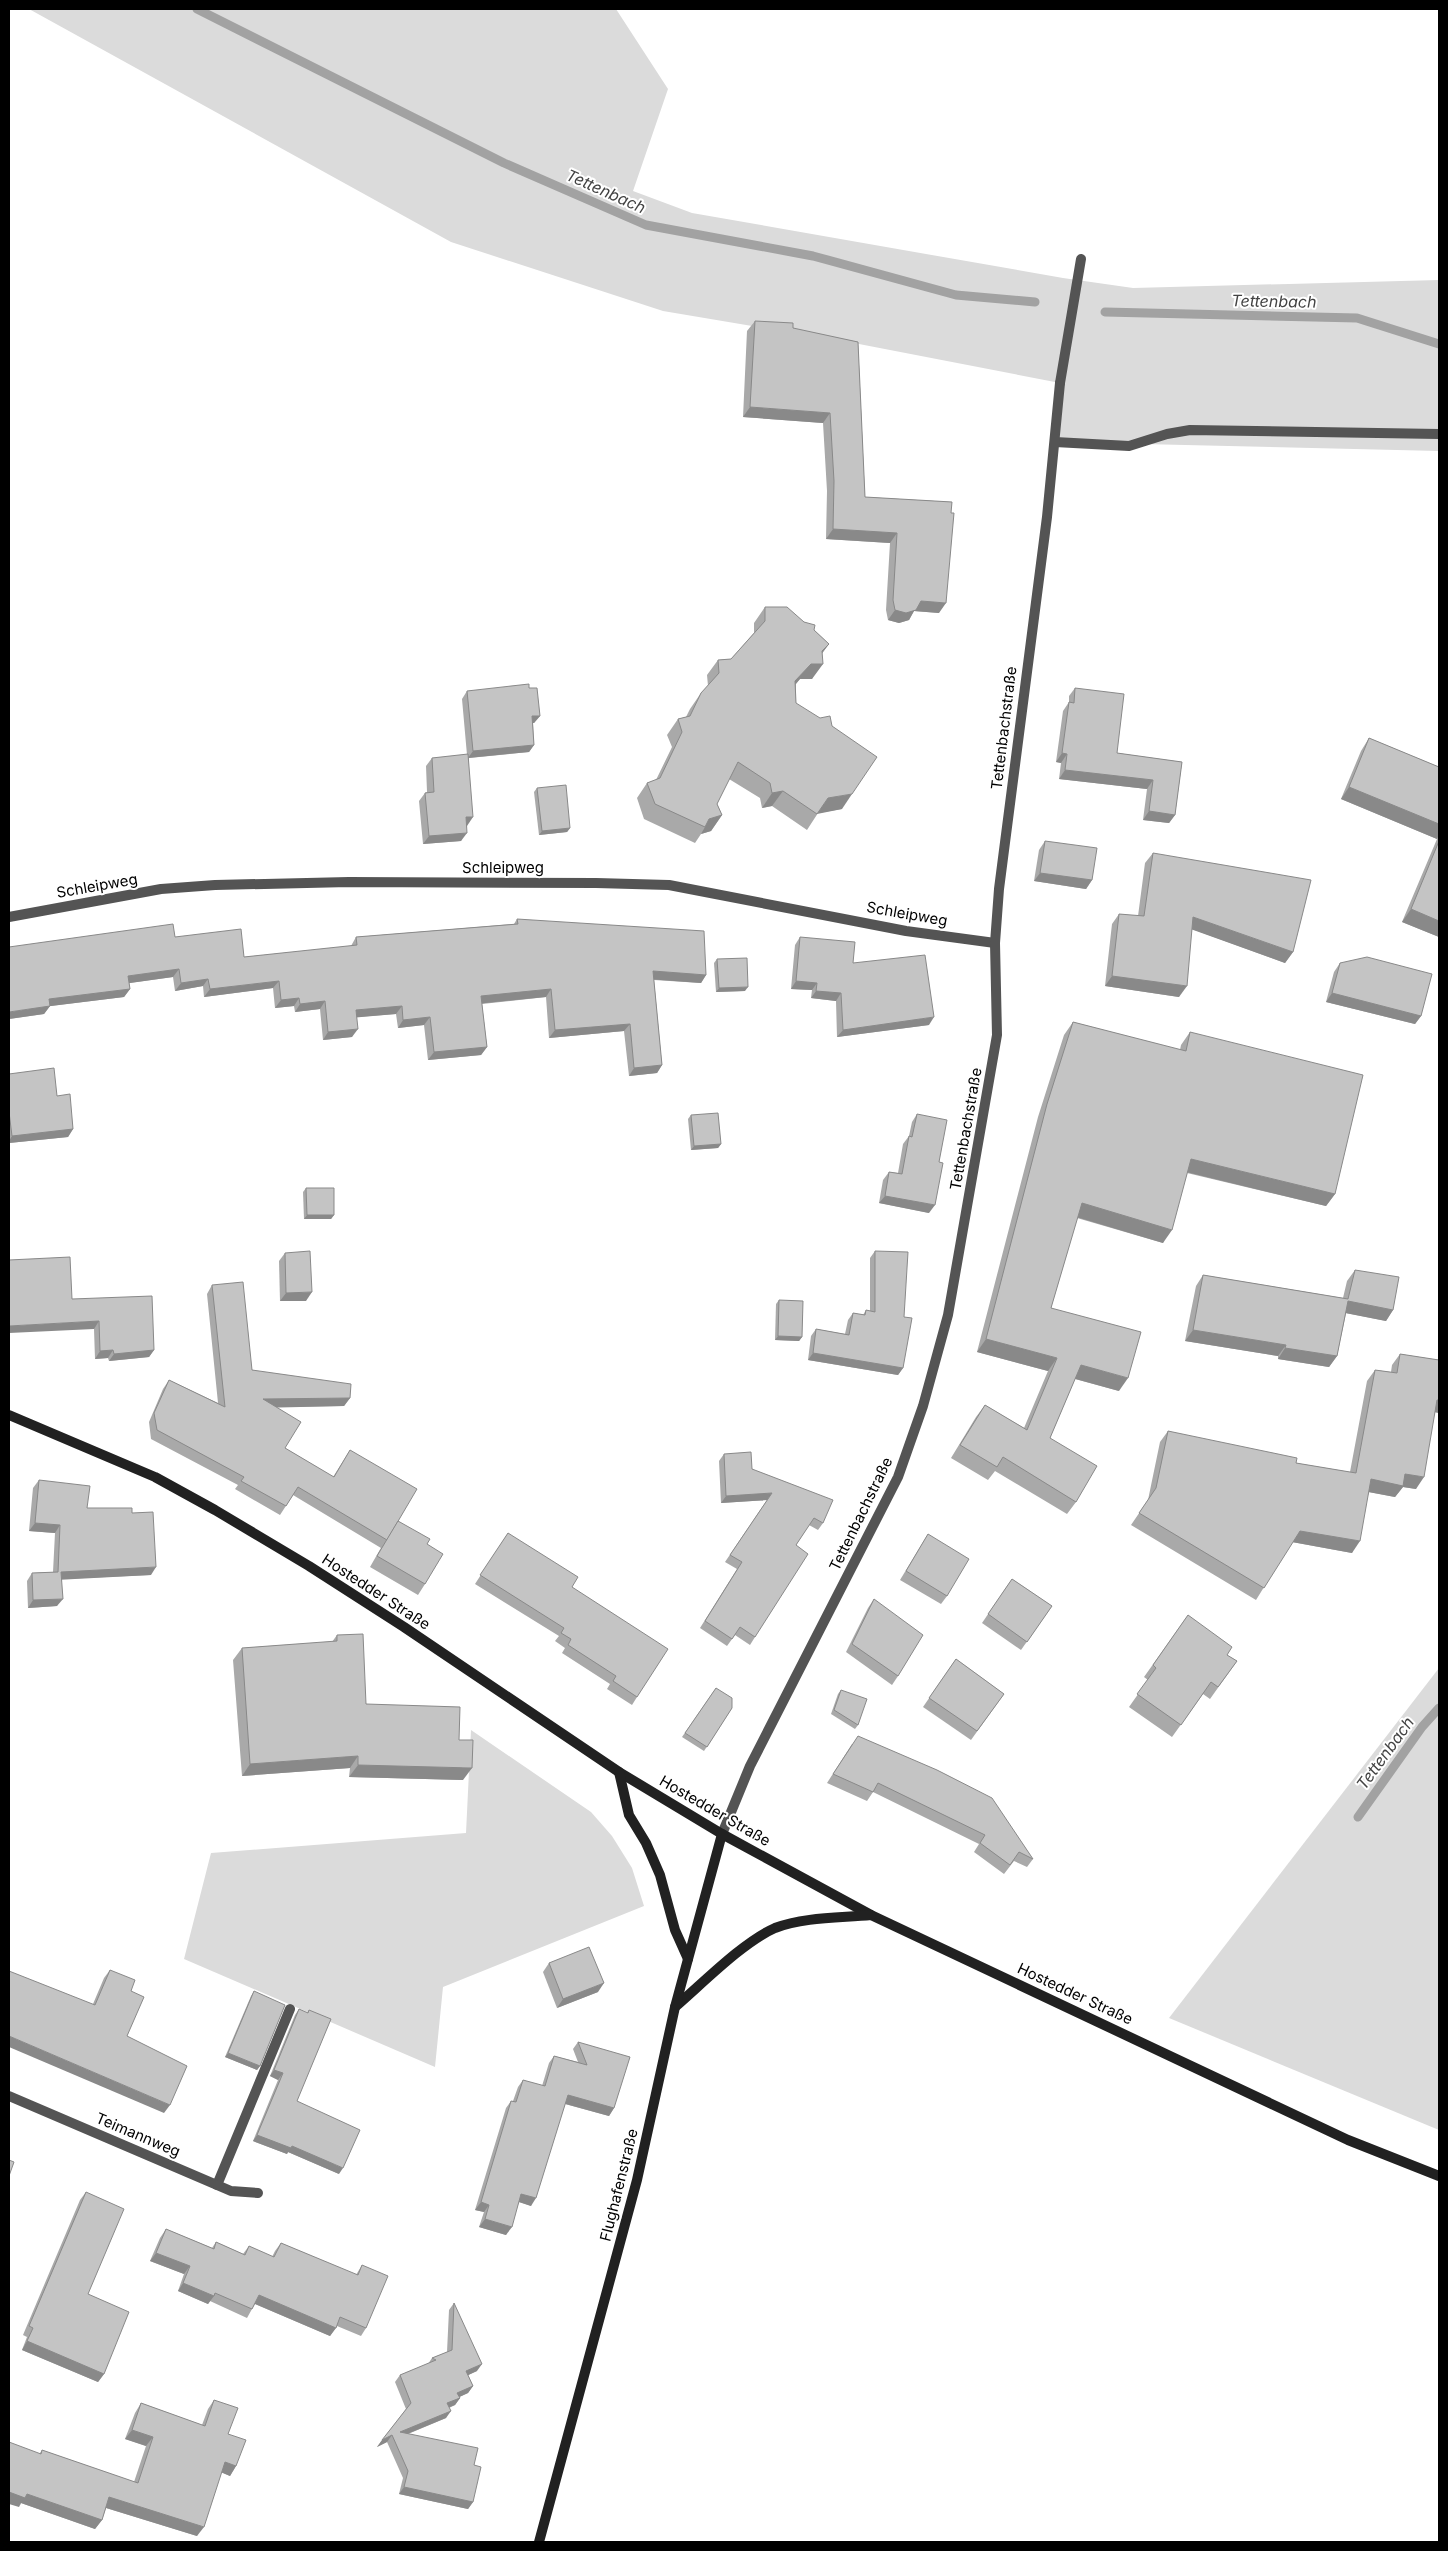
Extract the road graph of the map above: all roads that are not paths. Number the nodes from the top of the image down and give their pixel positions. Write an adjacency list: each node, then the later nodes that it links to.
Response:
1 (1081, 259): 3 (street, Tettenbachstraße)
2 (1439, 434): 3 (street)
3 (1055, 442): 5 (street, Tettenbachstraße)
4 (9, 917): 5 (street, Schleipweg)
5 (996, 943): 8 (street, Tettenbachstraße)
6 (9, 1415): 7 (main road, Hostedder Straße)
7 (619, 1772): 8 (main road, Hostedder Straße); 10 (main road)
8 (722, 1834): 9 (main road, Hostedder Straße); 10 (main road, Flughafenstraße)
9 (871, 1914): 11 (main road); 14 (main road, Hostedder Straße)
10 (688, 1959): 11 (main road, Flughafenstraße)
11 (675, 2007): 17 (main road, Flughafenstraße)
12 (290, 2009): 15 (street)
13 (9, 2096): 15 (street, Teimannweg)
14 (1439, 2176)
15 (217, 2185): 16 (street, Teimannweg)
16 (258, 2193)
17 (539, 2542)

